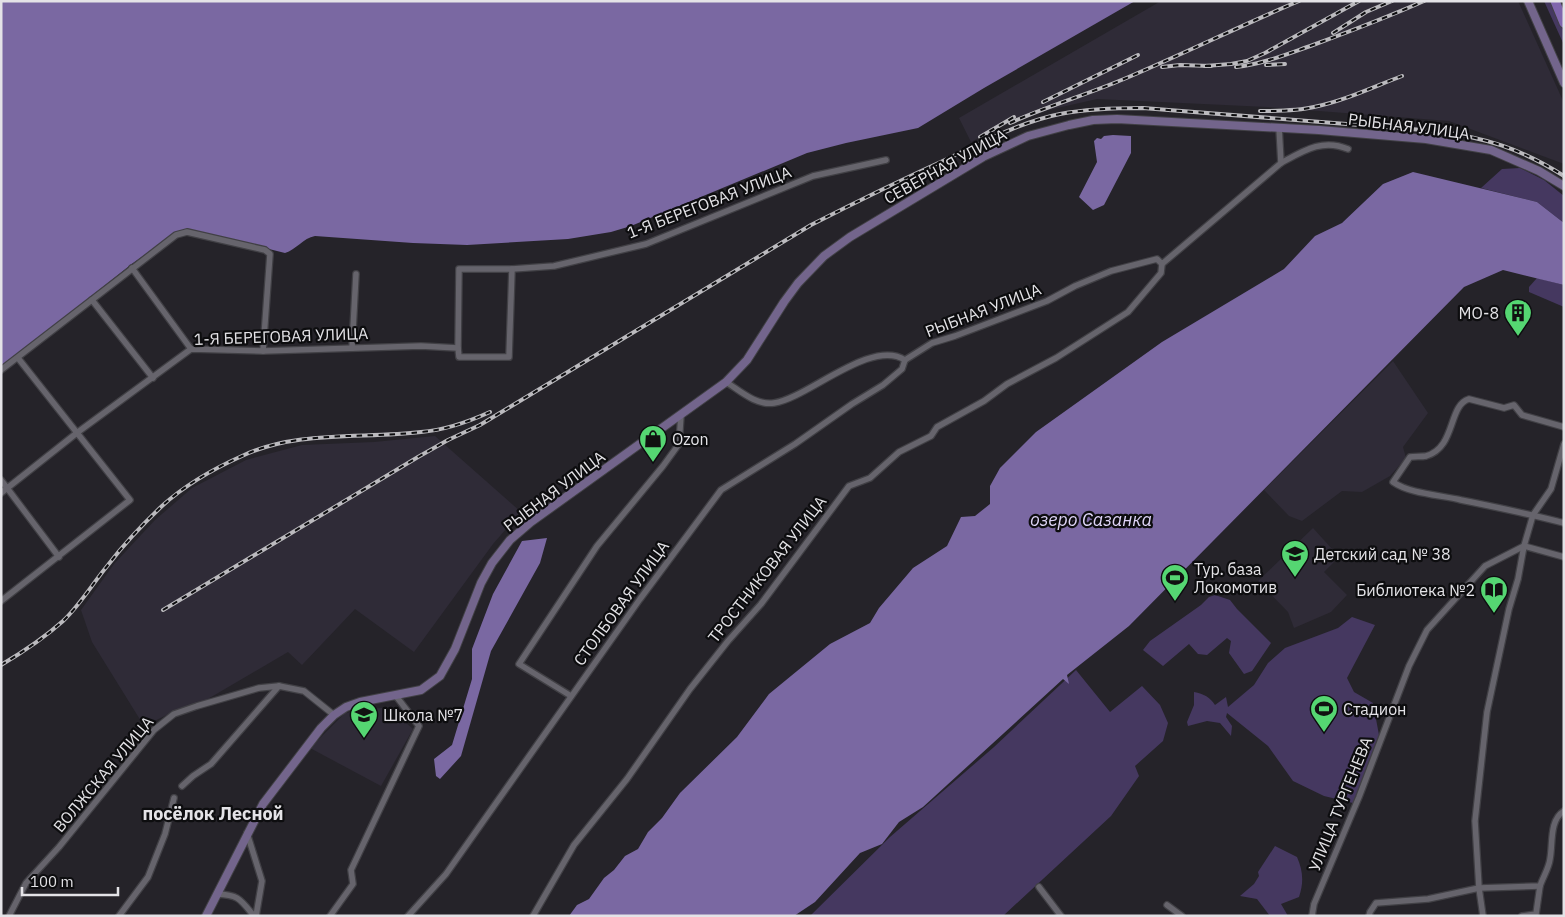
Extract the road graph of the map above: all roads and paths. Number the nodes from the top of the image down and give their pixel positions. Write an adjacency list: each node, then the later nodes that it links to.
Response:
1 (1528, 1): 6 (street)
2 (1554, 1): 5 (main road)
3 (1561, 1): 4 (main road)
4 (1564, 8)
5 (1564, 23)
6 (1564, 83)
7 (1279, 127): 10 (street); 11 (street, РЫБНАЯ УЛИЦА); 25 (street, СЕВЕРНАЯ УЛИЦА)
8 (1348, 149): 10 (street, РЫБНАЯ УЛИЦА)
9 (886, 160): 14 (street, 1-Я БЕРЕГОВАЯ УЛИЦА)
10 (1281, 163): 12 (street, РЫБНАЯ УЛИЦА)
11 (1564, 186)
12 (1162, 264): 22 (street, РЫБНАЯ УЛИЦА); 58 (street, ТРОСТНИКОВАЯ УЛИЦА)
13 (132, 268): 16 (street); 19 (street); 20 (street)
14 (512, 269): 18 (street, 1-Я БЕРЕГОВАЯ УЛИЦА); 18 (street, 1-Я БЕРЕГОВАЯ УЛИЦА)
15 (356, 274): 17 (street)
16 (92, 300): 21 (street); 24 (street)
17 (352, 348): 18 (street, 1-Я БЕРЕГОВАЯ УЛИЦА); 20 (street, 1-Я БЕРЕГОВАЯ УЛИЦА)
18 (458, 348)
19 (191, 349): 20 (street, 1-Я БЕРЕГОВАЯ УЛИЦА); 24 (street, 1-Я БЕРЕГОВАЯ УЛИЦА)
20 (263, 352)
21 (18, 358): 23 (street); 28 (street)
22 (905, 360): 25 (street); 41 (street, СТОЛБОВАЯ УЛИЦА)
23 (1, 370)
24 (153, 378): 28 (street, 1-Я БЕРЕГОВАЯ УЛИЦА)
25 (726, 382): 26 (street, РЫБНАЯ УЛИЦА)
26 (681, 415): 40 (street, РЫБНАЯ УЛИЦА); 41 (street)
27 (1564, 428): 33 (street)
28 (78, 432): 31 (street, 1-Я БЕРЕГОВАЯ УЛИЦА); 37 (street)
29 (1564, 444): 33 (street)
30 (1, 480): 31 (street)
31 (8, 488): 32 (street, 1-Я БЕРЕГОВАЯ УЛИЦА); 37 (street)
32 (1, 493)
33 (1533, 515): 34 (street); 35 (street)
34 (1564, 523)
35 (1524, 546): 36 (street); 49 (street); 61 (street, УЛИЦА ТУРГЕНЕВА)
36 (1564, 556)
37 (59, 557): 38 (street)
38 (1, 601)
39 (279, 686): 42 (street, ВОЛЖСКАЯ УЛИЦА); 43 (street); 52 (street, ВОЛЖСКАЯ УЛИЦА)
40 (396, 696): 42 (street, РЫБНАЯ УЛИЦА); 56 (street)
41 (571, 696): 57 (street, СТОЛБОВАЯ УЛИЦА)
42 (334, 715): 46 (street, РЫБНАЯ УЛИЦА)
43 (182, 786)
44 (174, 798): 53 (street)
45 (1564, 811): 48 (street)
46 (248, 833): 50 (street, РЫБНАЯ УЛИЦА); 55 (street)
47 (1039, 886): 59 (street)
48 (1540, 886): 49 (street); 64 (street)
49 (1479, 888): 62 (street); 63 (street)
50 (217, 894): 54 (street, РЫБНАЯ УЛИЦА); 55 (street)
51 (1167, 905): 60 (street)
52 (8, 916)
53 (119, 916)
54 (206, 916)
55 (255, 916)
56 (330, 916)
57 (408, 916)
58 (533, 916)
59 (1061, 916)
60 (1182, 916)
61 (1312, 916)
62 (1369, 916)
63 (1483, 916)
64 (1522, 916)

